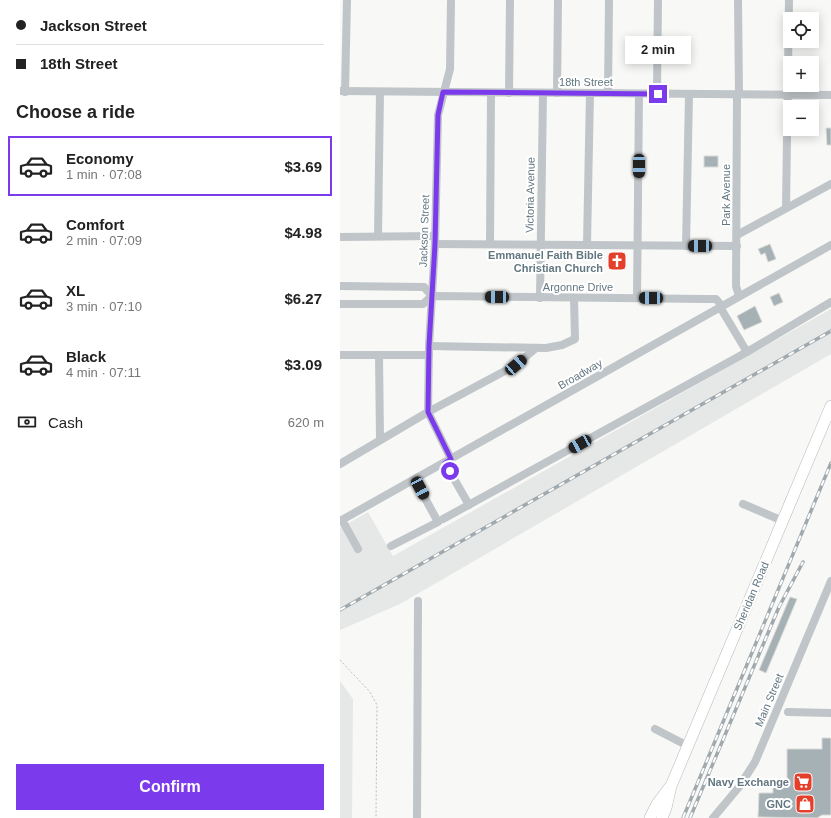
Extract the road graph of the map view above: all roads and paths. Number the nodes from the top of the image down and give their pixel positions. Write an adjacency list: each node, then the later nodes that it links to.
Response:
1 (346, 0): 9 (street)
2 (451, 0): 11 (street, Jackson Street)
3 (510, 0): 13 (street)
4 (558, 0): 15 (street)
5 (609, 0): 17 (street)
6 (658, 0): 19 (street)
7 (738, 0): 21 (street, Park Avenue)
8 (788, 0): 22 (street)
9 (343, 92): 10 (street, 18th Street)
10 (380, 92): 11 (street, 18th Street); 27 (street)
11 (443, 92): 12 (street, 18th Street); 29 (street, Jackson Street)
12 (491, 93): 13 (street, 18th Street); 30 (street)
13 (509, 93): 14 (street, 18th Street)
14 (543, 93): 15 (street, 18th Street); 31 (street, Victoria Avenue)
15 (557, 93): 16 (street, 18th Street)
16 (590, 93): 17 (street, 18th Street); 32 (street)
17 (608, 93): 18 (street, 18th Street)
18 (639, 94): 19 (street, 18th Street); 33 (street)
19 (658, 94): 20 (street, 18th Street)
20 (689, 94): 21 (street, 18th Street); 35 (street)
21 (738, 94): 22 (street, 18th Street); 26 (street, Park Avenue)
22 (787, 95): 23 (street, 18th Street); 25 (street)
23 (831, 95)
24 (831, 184): 25 (street)
25 (786, 208): 26 (street)
26 (737, 235): 36 (street, Park Avenue)
27 (378, 236): 28 (street); 29 (street)
28 (340, 237)
29 (435, 240): 30 (street); 38 (street, Jackson Street)
30 (490, 244): 31 (street)
31 (541, 244): 32 (street); 40 (street, Victoria Avenue)
32 (587, 244): 33 (street)
33 (639, 245): 35 (street); 42 (street)
34 (831, 245): 39 (street, Broadway)
35 (686, 246): 36 (street)
36 (737, 246): 39 (street, Park Avenue)
37 (340, 286): 38 (street, Argonne Drive)
38 (432, 296): 40 (street, Argonne Drive); 44 (street, Argonne Drive); 46 (street, Jackson Street)
39 (739, 296): 45 (street, Broadway)
40 (540, 298): 41 (street, Argonne Drive)
41 (574, 298): 42 (street, Argonne Drive); 47 (street)
42 (637, 298): 45 (street, Argonne Drive)
43 (831, 302): 48 (street)
44 (340, 304)
45 (721, 306): 48 (street); 55 (street, Broadway)
46 (429, 346): 47 (street); 51 (street, Jackson Street)
47 (536, 348): 53 (street)
48 (747, 352): 59 (street)
49 (340, 355): 50 (street)
50 (379, 355): 51 (street); 54 (street)
51 (429, 355): 53 (street, Jackson Street)
52 (831, 406): 62 (highway, Sheridan Road)
53 (428, 412): 54 (street); 55 (street, Jackson Street)
54 (380, 440): 56 (street)
55 (448, 461): 57 (street, Broadway); 59 (street, Jackson Street)
56 (340, 464)
57 (415, 480): 61 (street, Broadway); 63 (street)
58 (743, 504): 62 (street)
59 (469, 505): 60 (street)
60 (443, 519)
61 (341, 521): 64 (street)
62 (783, 521): 71 (highway, Sheridan Road)
63 (391, 546)
64 (358, 549)
65 (831, 581): 77 (street, Main Street)
66 (418, 600): 74 (street)
67 (340, 660): 73 (path)
68 (788, 712): 69 (street)
69 (831, 713)
70 (655, 729): 71 (street)
71 (688, 746): 72 (highway, Sheridan Road)
72 (671, 786): 75 (highway, Sheridan Road); 76 (highway, Sheridan Road)
73 (376, 818)
74 (416, 818)
75 (650, 818)
76 (662, 818)
77 (713, 818)

